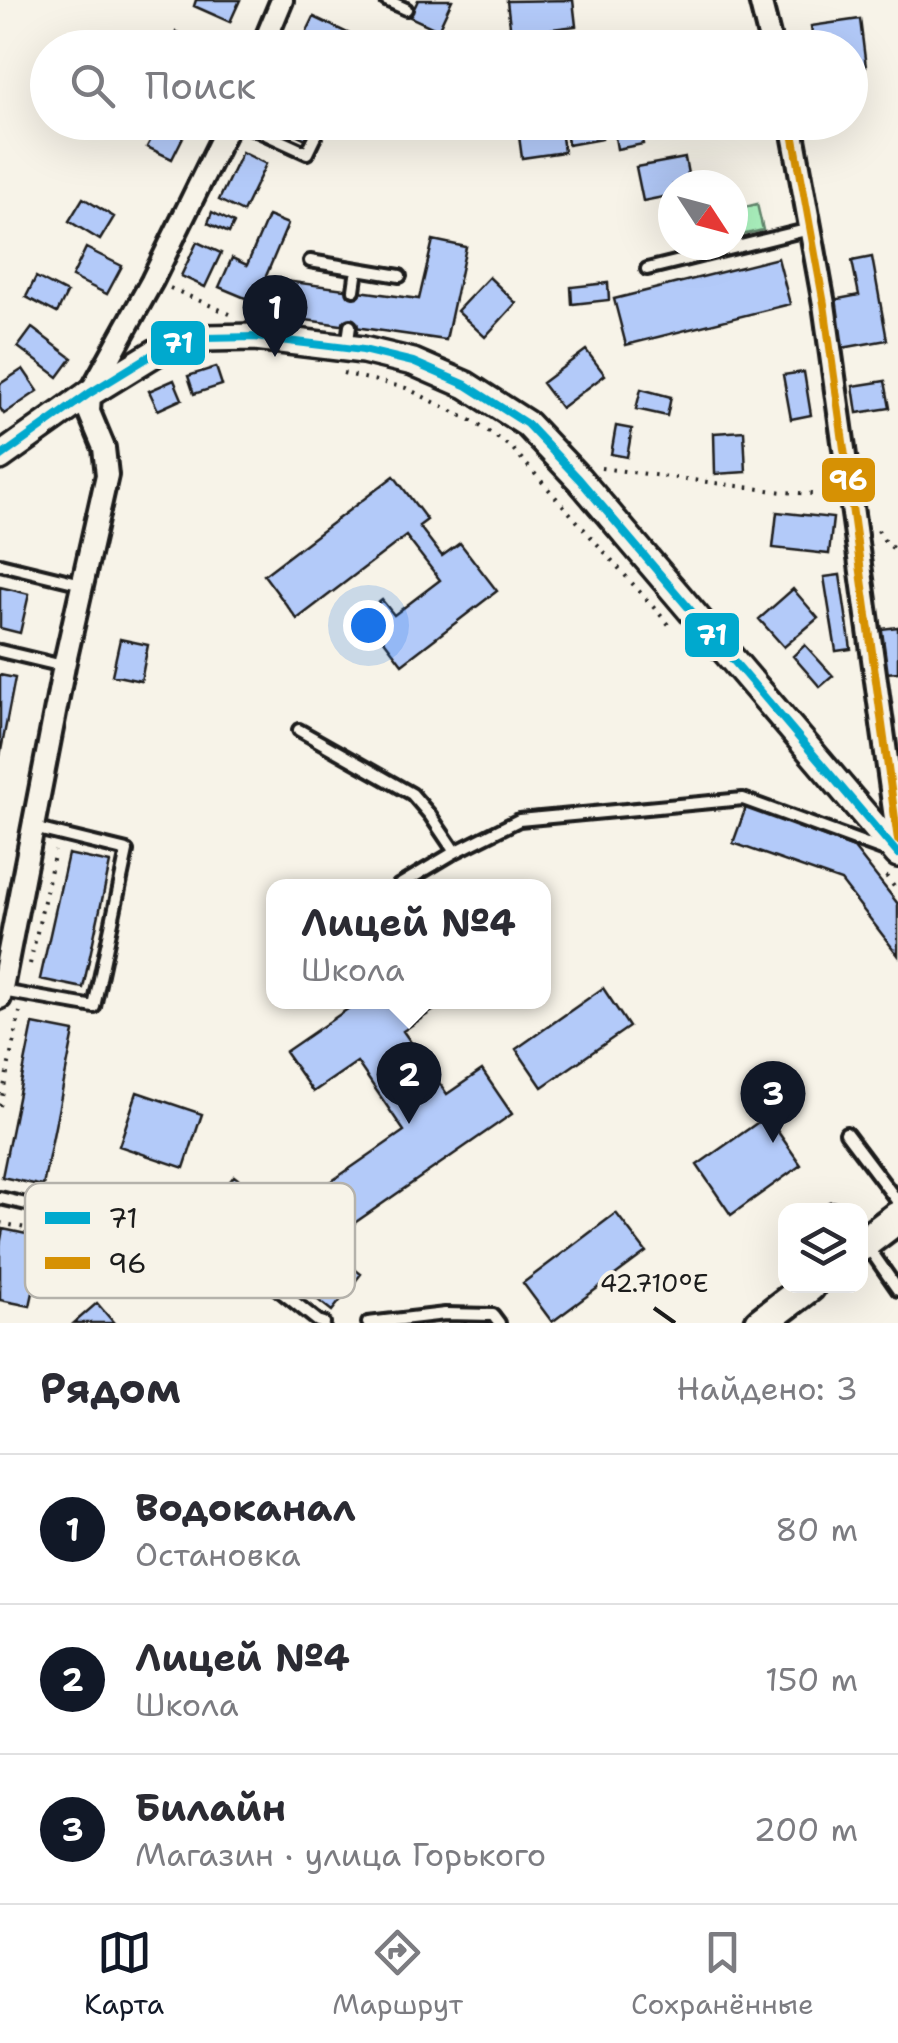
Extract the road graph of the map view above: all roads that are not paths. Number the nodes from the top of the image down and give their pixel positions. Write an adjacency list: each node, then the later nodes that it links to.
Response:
1 (282, 0): 5 (street)
2 (386, 0): 4 (lane)
3 (760, 0): 6 (street)
4 (406, 9)
5 (270, 30)
6 (768, 30)
7 (221, 140): 17 (street)
8 (278, 140): 9 (lane)
9 (313, 140)
10 (794, 140): 11 (street)
11 (810, 229): 13 (lane); 25 (street)
12 (310, 260): 14 (lane)
13 (646, 268)
14 (357, 269): 15 (lane); 16 (lane)
15 (400, 276)
16 (354, 290)
17 (90, 393): 18 (street); 20 (street); 27 (street)
18 (0, 457)
19 (0, 564): 20 (lane)
20 (83, 584): 22 (street)
21 (0, 651): 22 (lane)
22 (64, 666): 24 (street)
23 (299, 730): 26 (lane)
24 (33, 828): 29 (street); 29 (lane)
25 (898, 840)
26 (455, 852): 27 (lane); 28 (lane)
27 (898, 855)
28 (410, 879)
29 (1, 994)
30 (846, 1134): 32 (lane)
31 (0, 1198): 33 (lane)
32 (898, 1202)
33 (25, 1204)
34 (898, 1216): 35 (main road)
35 (868, 1241)
36 (868, 1251): 37 (lane)
37 (898, 1290)
38 (800, 1293): 43 (main road)
39 (288, 1298): 40 (lane)
40 (324, 1323)
41 (368, 1323): 42 (lane)
42 (499, 1323)
43 (760, 1323)

